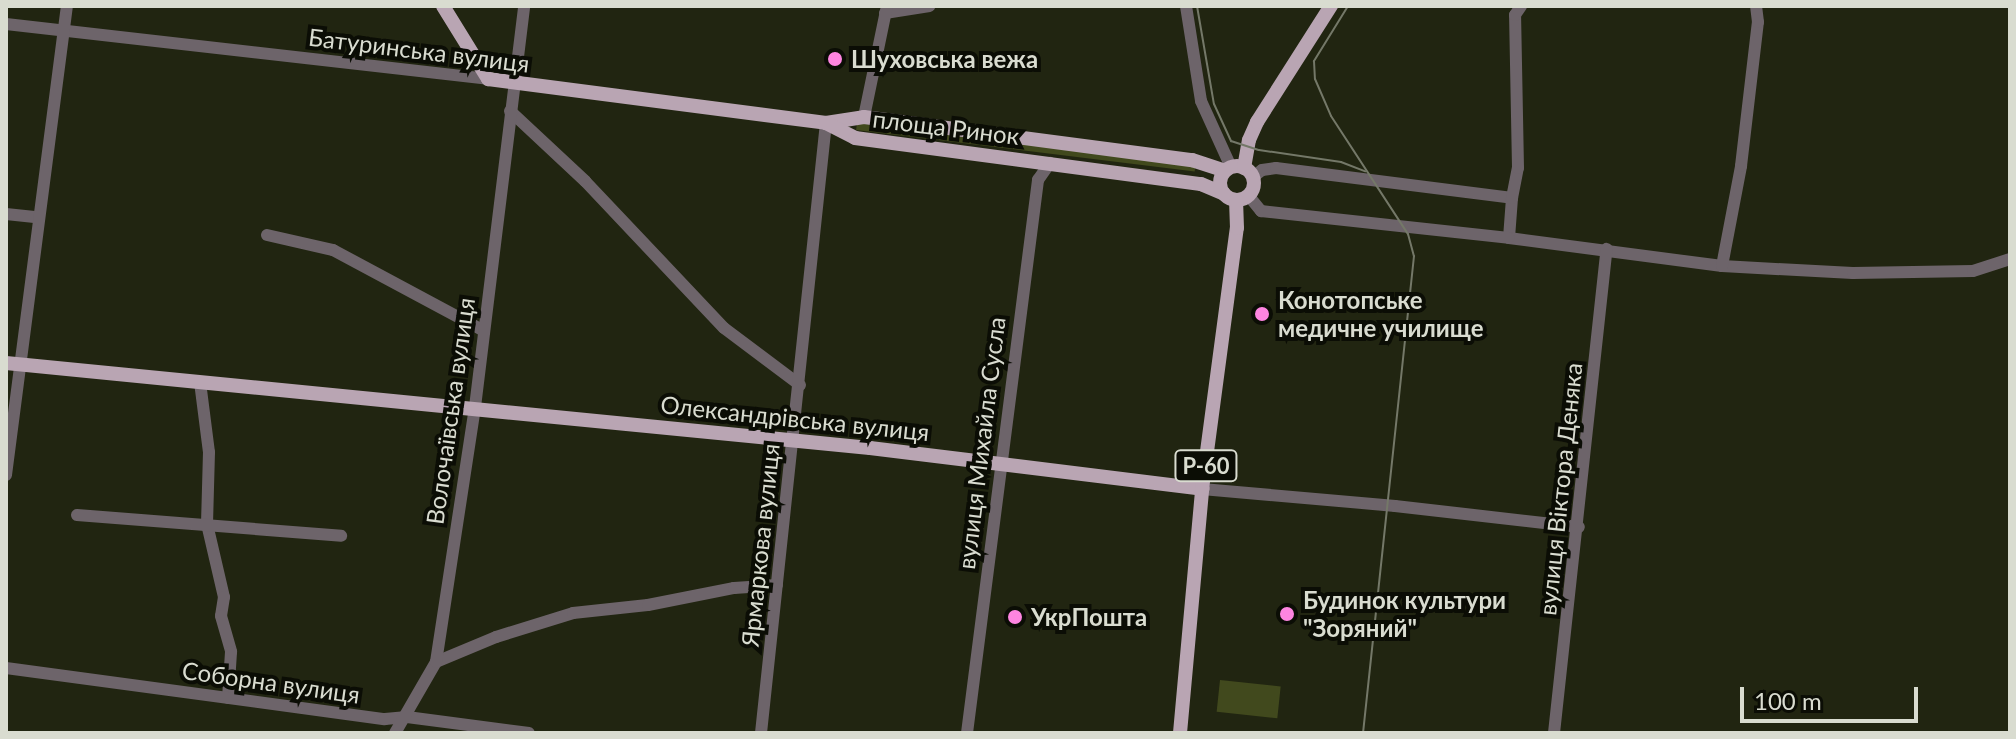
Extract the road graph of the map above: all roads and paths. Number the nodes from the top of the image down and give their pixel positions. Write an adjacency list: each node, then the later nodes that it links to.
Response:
1 (67, 6): 11 (street)
2 (443, 6): 12 (main road)
3 (524, 6): 13 (street, Волочаївська вулиця)
4 (929, 6): 9 (street)
5 (1186, 6): 18 (street)
6 (1331, 6): 18 (main road, Р-60)
7 (1521, 6): 20 (street)
8 (1756, 6): 27 (street)
9 (886, 10): 15 (street)
10 (6, 24): 11 (street, Батуринська вулиця)
11 (64, 31): 12 (street, Батуринська вулиця); 22 (street)
12 (488, 79): 13 (main road, Батуринська вулиця)
13 (515, 84): 14 (street, Волочаївська вулиця); 16 (main road, Батуринська вулиця)
14 (510, 111): 28 (street, Волочаївська вулиця); 31 (street)
15 (864, 117): 16 (main road, площа Ринок); 18 (main road, площа Ринок)
16 (826, 123): 17 (main road, площа Ринок); 31 (street, Ярмаркова вулиця)
17 (1050, 163): 19 (main road, площа Ринок); 34 (street, вулиця Михайла Сусла)
18 (1238, 171): 19 (main road, Р-60); 19 (main road, Р-60); 20 (street)
19 (1236, 197): 24 (street); 36 (main road, Р-60)
20 (1512, 198): 24 (street)
21 (6, 214): 22 (street)
22 (37, 217): 29 (street)
23 (267, 235): 28 (street)
24 (1509, 238): 25 (street)
25 (1607, 249): 27 (street); 39 (street, вулиця Віктора Деняка)
26 (2010, 259): 27 (street)
27 (1722, 266)
28 (484, 331): 32 (street, Волочаївська вулиця)
29 (14, 364): 30 (main road, Олександрівська вулиця); 35 (street)
30 (200, 382): 32 (main road, Олександрівська вулиця); 38 (street)
31 (800, 385): 33 (street, Ярмаркова вулиця)
32 (475, 407): 33 (main road, Олександрівська вулиця); 42 (street, Волочаївська вулиця)
33 (793, 440): 34 (main road, Олександрівська вулиця); 41 (street, Ярмаркова вулиця)
34 (999, 463): 36 (main road, Олександрівська вулиця); 49 (street, вулиця Михайла Сусла)
35 (6, 475)
36 (1202, 489): 39 (street, Олександрівська вулиця); 50 (main road, Р-60)
37 (77, 515): 38 (street)
38 (207, 524): 40 (street); 44 (street)
39 (1579, 527): 51 (street, вулиця Віктора Деняка)
40 (341, 536)
41 (777, 585): 42 (street); 48 (street, Ярмаркова вулиця)
42 (436, 662): 45 (street, Волочаївська вулиця)
43 (6, 668): 44 (street, Соборна вулиця)
44 (228, 698): 45 (street, Соборна вулиця)
45 (407, 717): 46 (street, Волочаївська вулиця); 47 (street, Соборна вулиця)
46 (395, 733)
47 (529, 733)
48 (761, 733)
49 (967, 733)
50 (1180, 733)
51 (1554, 733)

